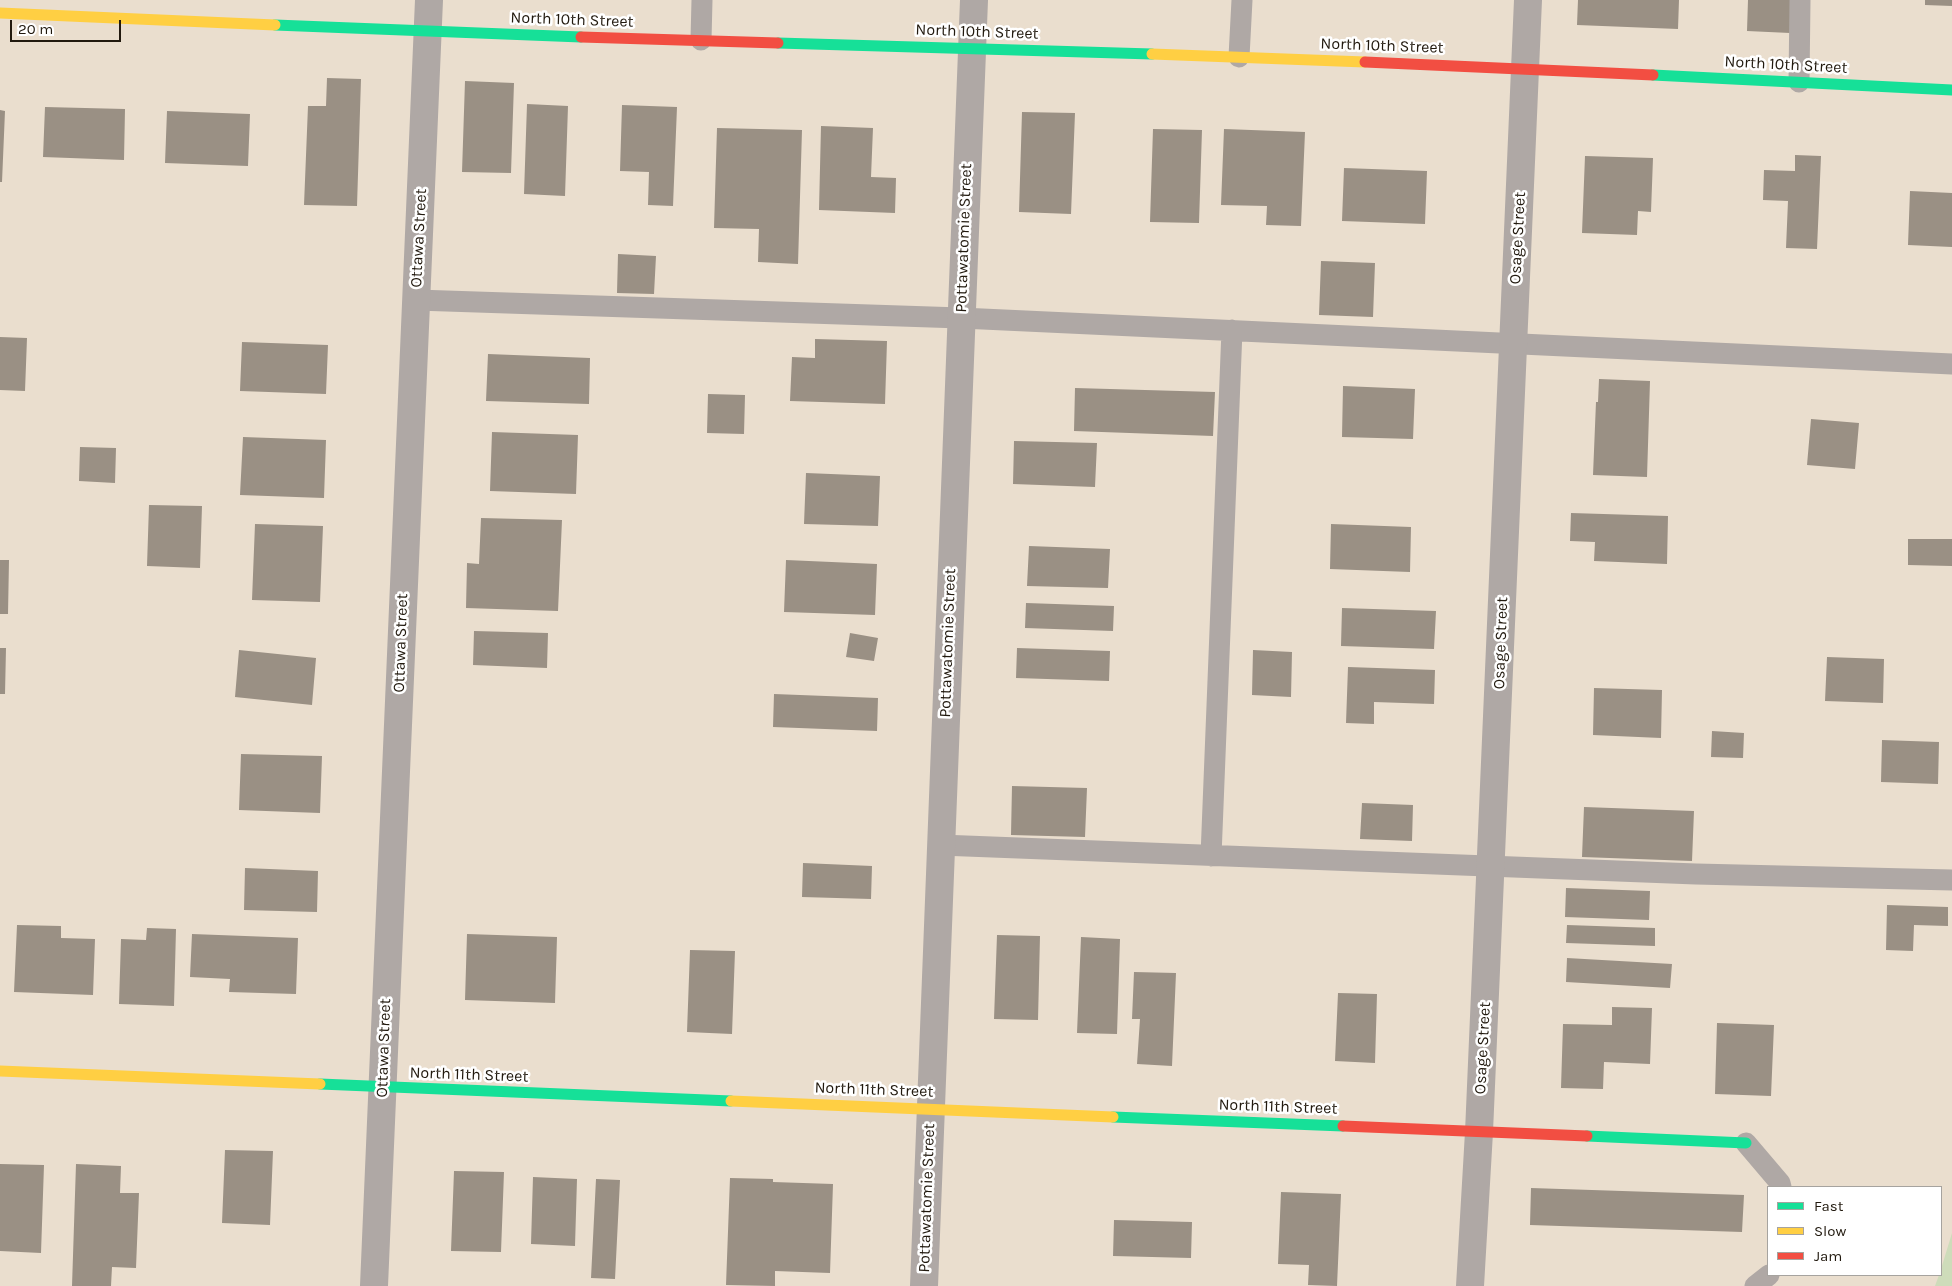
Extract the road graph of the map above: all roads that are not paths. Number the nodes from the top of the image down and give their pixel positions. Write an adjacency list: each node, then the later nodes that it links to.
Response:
1 (429, 0): 8 (street, Ottawa Street)
2 (702, 0): 9 (lane)
3 (974, 0): 10 (street, Pottawatomie Street)
4 (1242, 0): 11 (lane)
5 (1528, 0): 12 (street, Osage Street)
6 (1800, 0): 13 (lane)
7 (0, 13): 8 (street, North 10th Street)
8 (428, 32): 9 (street, North 10th Street); 15 (street, Ottawa Street)
9 (701, 40): 10 (street, North 10th Street)
10 (971, 48): 11 (street, North 10th Street); 16 (street, Pottawatomie Street)
11 (1239, 57): 12 (street, North 10th Street)
12 (1526, 69): 13 (street, North 10th Street); 18 (street, Osage Street)
13 (1798, 82): 14 (street, North 10th Street)
14 (1952, 90)
15 (416, 300): 16 (lane); 25 (street, Ottawa Street)
16 (961, 318): 17 (lane); 20 (street, Pottawatomie Street)
17 (1232, 330): 18 (lane); 21 (lane)
18 (1514, 343): 19 (lane); 22 (street, Osage Street)
19 (1952, 364)
20 (940, 845): 21 (lane); 26 (street, Pottawatomie Street)
21 (1211, 856): 22 (lane)
22 (1491, 867): 23 (lane); 27 (street, Osage Street)
23 (1952, 880)
24 (0, 1071): 25 (street, North 11th Street)
25 (382, 1087): 26 (street, North 11th Street); 31 (street, Ottawa Street)
26 (930, 1109): 27 (street, North 11th Street); 32 (street, Pottawatomie Street)
27 (1479, 1132): 28 (street, North 11th Street); 33 (street, Osage Street)
28 (1746, 1143): 29 (lane)
29 (1781, 1186)
30 (1768, 1276): 34 (lane)
31 (374, 1286)
32 (924, 1286)
33 (1470, 1286)
34 (1755, 1286)

